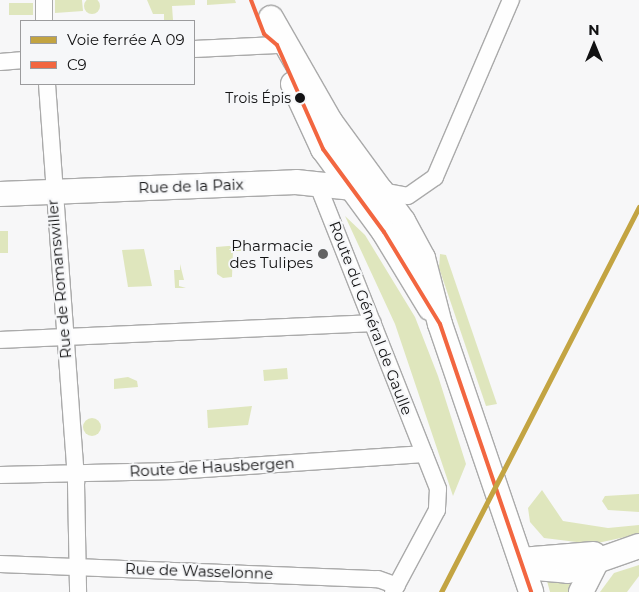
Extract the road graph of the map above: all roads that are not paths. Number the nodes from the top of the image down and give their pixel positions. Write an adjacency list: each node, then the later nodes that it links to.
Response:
1 (44, 0): 4 (street)
2 (511, 0): 12 (street)
3 (267, 9): 5 (main road); 12 (main road)
4 (44, 20)
5 (277, 45): 6 (street); 11 (main road)
6 (195, 49)
7 (20, 60): 8 (street)
8 (0, 62)
9 (47, 85): 13 (street, Rue de Romanswiller)
10 (317, 183): 11 (main road, Rue de la Paix); 13 (main road, Rue de la Paix); 15 (street, Route du Général de Gaulle)
11 (350, 187): 12 (main road, Rue de la Paix); 16 (main road)
12 (382, 191): 16 (main road)
13 (52, 192): 14 (main road, Rue de la Paix); 17 (street, Rue de Romanswiller)
14 (0, 194)
15 (372, 323): 17 (street); 19 (street, Route du Général de Gaulle)
16 (440, 324): 23 (main road)
17 (64, 337): 18 (street); 21 (street, Rue de Romanswiller)
18 (0, 340)
19 (424, 454): 21 (street, Route de Hausbergen); 27 (street, Route du Général de Gaulle)
20 (0, 474): 21 (street, Route de Hausbergen)
21 (74, 474): 26 (street, Rue de Romanswiller)
22 (632, 548): 23 (main road); 25 (main road)
23 (521, 560): 25 (main road); 29 (main road)
24 (0, 564): 26 (street, Rue de Wasselonne)
25 (595, 564): 30 (main road)
26 (78, 567): 27 (street, Rue de Wasselonne); 28 (street, Rue de Romanswiller)
27 (395, 589)
28 (78, 592)
29 (530, 592)
30 (581, 592)

